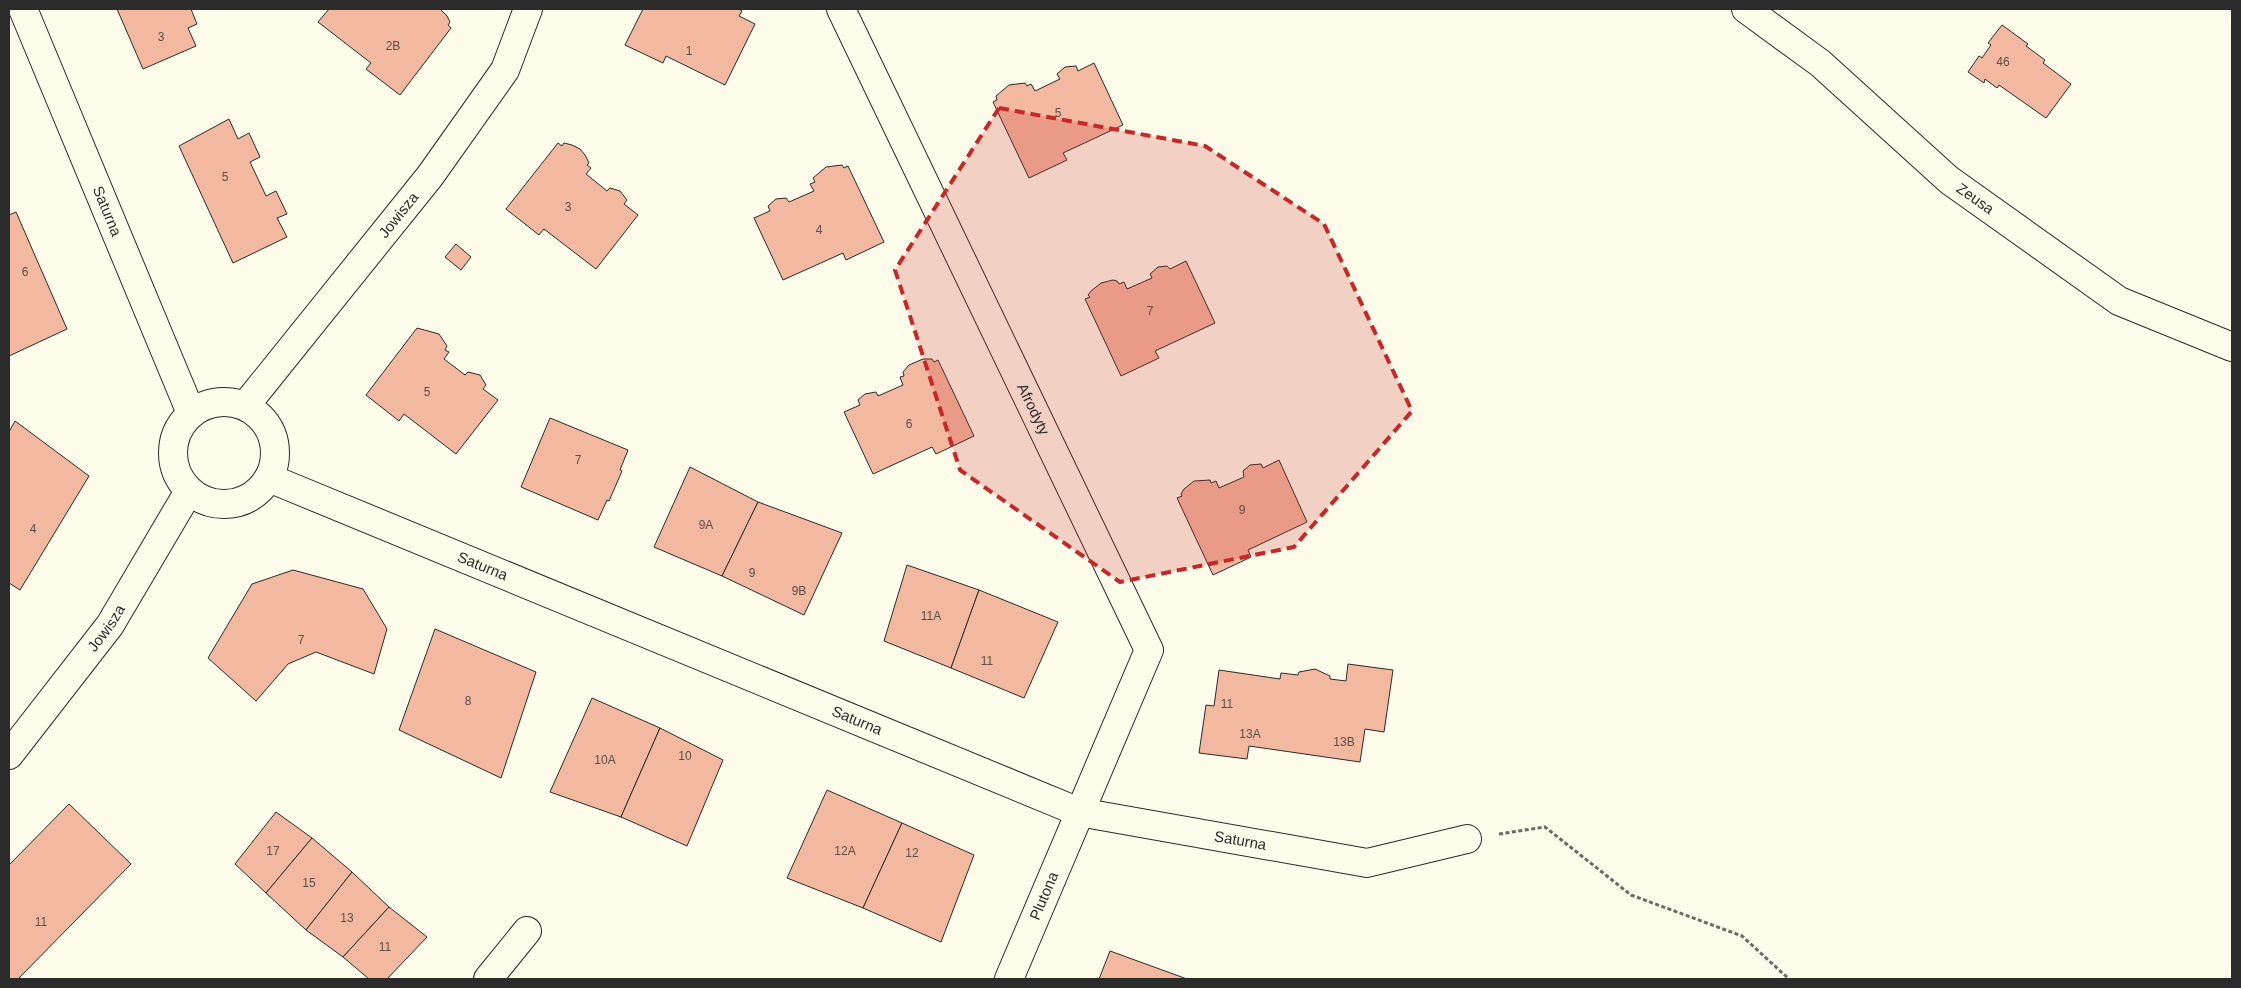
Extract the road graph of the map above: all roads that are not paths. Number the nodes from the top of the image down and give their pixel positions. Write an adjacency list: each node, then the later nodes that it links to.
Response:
1 (23, 9): 7 (street, Saturna)
2 (528, 9): 6 (street, Jowisza)
3 (841, 9): 11 (street, Afrodyty)
4 (1746, 9): 5 (street, Zeusa)
5 (2232, 347)
6 (245, 406): 7 (street); 8 (street)
7 (192, 414): 9 (street)
8 (269, 478): 9 (street); 11 (street, Saturna)
9 (189, 491): 10 (street, Jowisza)
10 (9, 754)
11 (1079, 812): 12 (street, Saturna); 15 (street, Plutona)
12 (1467, 839)
13 (527, 931): 14 (street)
14 (488, 979)
15 (1010, 979)

